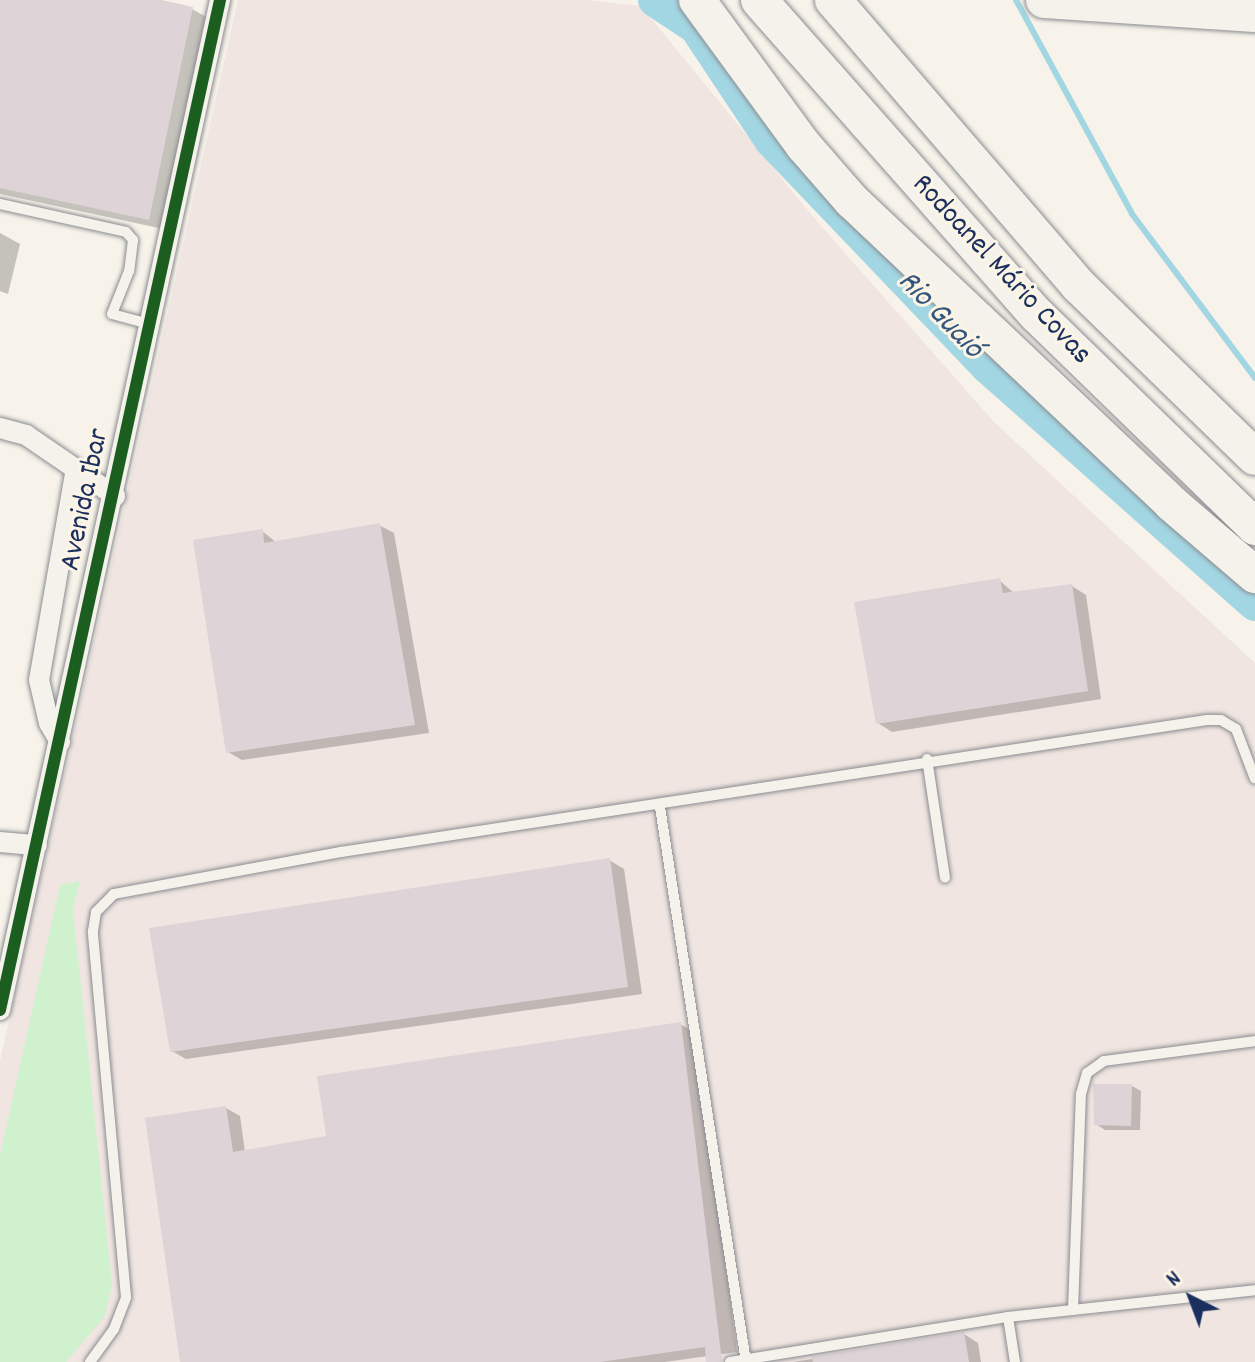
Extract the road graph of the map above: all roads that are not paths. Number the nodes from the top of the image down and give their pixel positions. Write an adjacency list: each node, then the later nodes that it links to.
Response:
1 (220, 0): 8 (street, Avenida Ibar)
2 (697, 0): 14 (highway)
3 (759, 0): 13 (highway, Rodoanel Mário Covas)
4 (833, 0): 10 (highway, Rodoanel Mário Covas)
5 (1054, 1): 6 (highway)
6 (1255, 14)
7 (0, 204): 8 (lane)
8 (151, 324): 12 (street, Avenida Ibar)
9 (0, 428): 11 (street)
10 (1255, 457)
11 (76, 469): 12 (street); 15 (street)
12 (115, 496): 15 (street, Avenida Ibar)
13 (1255, 527)
14 (1255, 575)
15 (60, 742): 20 (street, Avenida Ibar)
16 (927, 759): 17 (lane); 18 (lane); 21 (lane)
17 (1255, 779)
18 (660, 807): 27 (lane); 28 (lane)
19 (0, 842): 20 (street)
20 (37, 845): 22 (street, Avenida Ibar)
21 (945, 878)
22 (0, 1010)
23 (1255, 1041): 25 (lane)
24 (1255, 1290): 25 (lane)
25 (1073, 1310): 26 (lane)
26 (1008, 1317): 27 (lane); 30 (lane)
27 (745, 1361): 29 (lane)
28 (90, 1362)
29 (730, 1362)
30 (1015, 1362)

